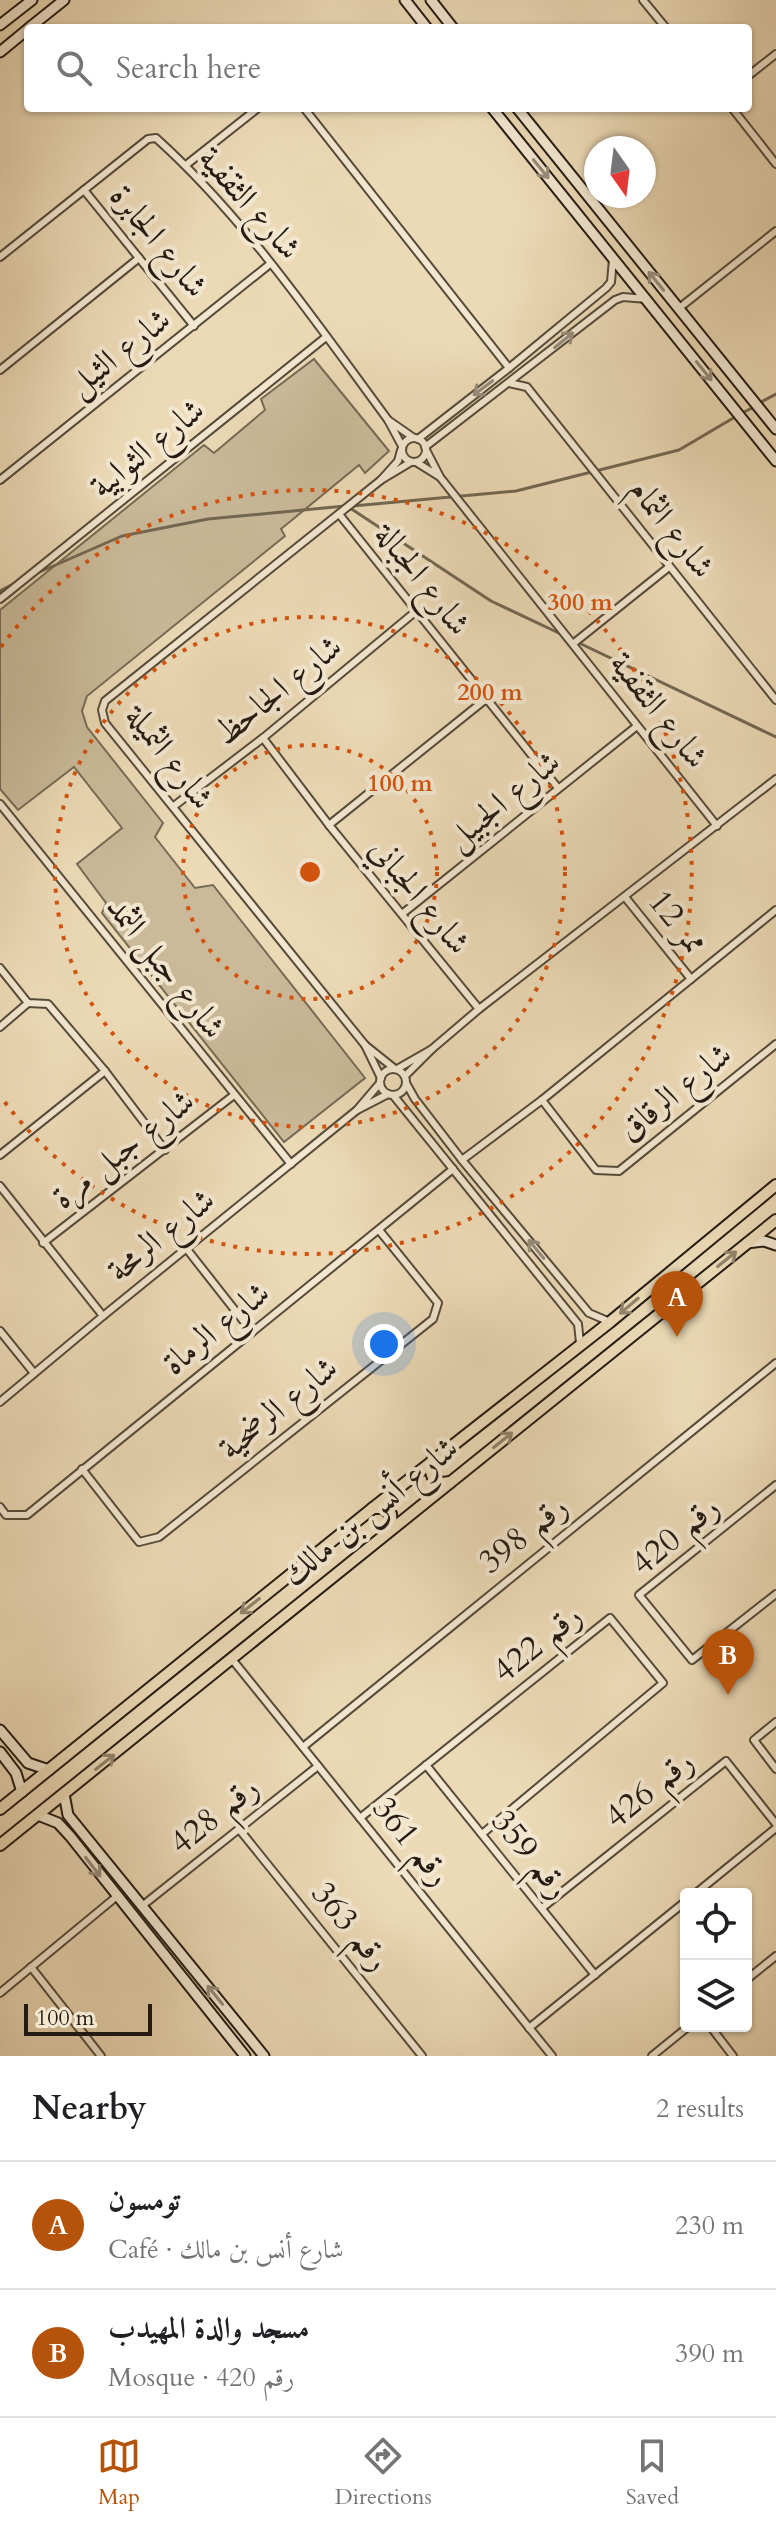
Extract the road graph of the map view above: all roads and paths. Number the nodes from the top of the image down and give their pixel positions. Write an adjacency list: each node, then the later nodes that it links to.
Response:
1 (32, 0): 6 (street)
2 (64, 0): 7 (street)
3 (405, 0): 8 (street)
4 (431, 0): 9 (street)
5 (643, 0): 10 (street)
6 (1, 23)
7 (34, 24)
8 (424, 24)
9 (450, 24)
10 (663, 24)
11 (24, 32): 12 (street)
12 (0, 52)
13 (776, 54): 14 (street)
14 (752, 73)
15 (253, 112): 21 (street)
16 (307, 112): 33 (street)
17 (495, 112): 26 (street, one-way to 26)
18 (520, 112): 29 (street, one-way to 18)
19 (735, 112): 20 (street)
20 (776, 164)
21 (186, 165): 22 (street, شارع الثقفية); 27 (street, شارع الثقفية)
22 (84, 190): 24 (street); 25 (street, شارع الجابرة)
23 (776, 231): 29 (street)
24 (0, 257)
25 (139, 258): 30 (street, شارع الجابرة); 34 (street)
26 (613, 259): 28 (street); 33 (street)
27 (270, 264): 30 (street, شارع الثيل); 31 (street, شارع الثقفية)
28 (647, 299): 32 (street, one-way to 28); 42 (street, one-way to 42)
29 (678, 309): 38 (street)
30 (194, 326): 45 (street, شارع الثيل)
31 (326, 337): 37 (street, شارع الثقفية); 49 (street, شارع الثوابية)
32 (531, 366): 35 (street); 36 (street)
33 (509, 368): 39 (street, one-way to 39)
34 (0, 370)
35 (509, 383): 36 (street); 41 (street)
36 (527, 387): 48 (street, شارع الثمام)
37 (388, 420): 39 (street); 40 (street)
38 (776, 429)
39 (416, 438): 40 (street); 41 (street)
40 (402, 448): 43 (street); 46 (street)
41 (426, 448): 43 (street); 44 (street)
42 (776, 461)
43 (414, 462): 44 (street); 46 (street)
44 (440, 477): 51 (street, شارع الثقفية)
45 (0, 480)
46 (381, 480): 47 (street, شارع الثميلة)
47 (339, 514): 50 (street, شارع الجبالة); 59 (street, شارع الثميلة)
48 (669, 567): 51 (street); 53 (street, شارع الثمام)
49 (0, 599)
50 (415, 612): 52 (street, شارع الجبالة); 55 (street, شارع الجاحظ)
51 (574, 643): 54 (street, شارع الثقفية)
52 (486, 699): 57 (street, شارع الجبالة); 60 (street)
53 (776, 700)
54 (637, 726): 57 (street, شارع الجبيل); 61 (street, شارع الثقفية)
55 (263, 738): 59 (street, شارع الجاحظ); 60 (street, شارع الجباني)
56 (776, 779): 61 (street)
57 (558, 788): 64 (street, شارع الجبيل)
58 (0, 804): 78 (street, شارع جبل الثمد)
59 (174, 806): 71 (street, شارع الثميلة)
60 (329, 825): 64 (street, شارع الجباني)
61 (717, 826): 62 (street)
62 (625, 897): 66 (street, ممر 12); 68 (street)
63 (776, 910): 66 (street)
64 (402, 914): 68 (street, شارع الجباني)
65 (0, 968): 67 (street)
66 (691, 979): 79 (street)
67 (28, 1003): 69 (street); 74 (street)
68 (479, 1009): 72 (street)
69 (0, 1027)
70 (776, 1044): 79 (street, شارع الرقاق)
71 (365, 1045): 73 (street); 75 (street)
72 (432, 1049): 73 (street); 76 (street)
73 (396, 1069): 75 (street); 76 (street)
74 (105, 1071): 81 (street); 82 (street)
75 (380, 1080): 77 (street); 80 (street)
76 (406, 1080): 77 (street); 83 (street)
77 (390, 1094): 80 (street); 85 (street)
78 (234, 1095): 81 (street, شارع جبل مرة); 84 (street, شارع جبل الثمد)
79 (542, 1100): 83 (street)
80 (357, 1110): 84 (street, شارع الرمحة)
81 (165, 1150): 90 (street, شارع جبل مرة)
82 (0, 1155)
83 (462, 1160): 95 (street, one-way to 83)
84 (291, 1164): 93 (street, شارع الرمحة)
85 (453, 1169): 89 (street, شارع الرماة); 98 (street)
86 (776, 1185): 95 (main road, شارع أنس بن مالك, one-way to 95)
87 (0, 1186): 90 (street)
88 (776, 1220): 91 (main road, شارع أنس بن مالك)
89 (379, 1230): 97 (street, شارع الرماة); 103 (street, شارع الرضحية)
90 (43, 1243): 94 (street)
91 (747, 1243): 92 (street); 104 (main road, شارع أنس بن مالك, one-way to 91)
92 (776, 1245)
93 (186, 1248): 94 (street, شارع الرمحة); 97 (street)
94 (103, 1316): 100 (street, شارع الرمحة)
95 (610, 1322): 98 (main road, شارع أنس بن مالك)
96 (0, 1331): 100 (street)
97 (252, 1332): 103 (street, شارع الرماة)
98 (580, 1343): 102 (main road, شارع أنس بن مالك)
99 (776, 1363): 113 (street, رقم 398)
100 (34, 1373): 101 (street, شارع الرمحة)
101 (0, 1402)
102 (432, 1461): 104 (main road); 107 (main road, شارع أنس بن مالك)
103 (82, 1469): 106 (street, شارع الرماة)
104 (450, 1482): 108 (main road, شارع أنس بن مالك)
105 (776, 1485): 109 (street, رقم 420)
106 (0, 1507)
107 (373, 1508): 108 (main road); 119 (main road, شارع أنس بن مالك, one-way to 119)
108 (392, 1528): 110 (main road, شارع أنس بن مالك)
109 (776, 1594)
110 (231, 1658): 113 (street, رقم 361); 121 (main road, شارع أنس بن مالك, one-way to 110)
111 (776, 1722): 118 (street)
112 (0, 1730): 114 (street)
113 (303, 1747): 117 (street, رقم 361)
114 (15, 1748): 115 (street); 119 (street)
115 (2, 1754): 120 (street)
116 (426, 1765): 124 (street, رقم 422); 128 (street, رقم 359); 128 (street, رقم 422)
117 (318, 1766): 124 (street, رقم 361); 126 (street, رقم 428)
118 (776, 1769)
119 (49, 1770): 120 (main road, شارع أنس بن مالك)
120 (22, 1792): 122 (main road, شارع أنس بن مالك)
121 (64, 1794): 123 (main road, شارع أنس بن مالك); 127 (street)
122 (0, 1809)
123 (38, 1815): 129 (street); 130 (main road, شارع أنس بن مالك)
124 (360, 1818): 143 (street, رقم 361)
125 (776, 1826): 131 (street, رقم 426); 135 (street, رقم 426)
126 (239, 1829): 133 (street, رقم 428); 149 (street, رقم 363)
127 (84, 1834): 129 (street); 133 (street)
128 (482, 1834): 135 (street, رقم 359)
129 (74, 1842): 132 (street, one-way to 132)
130 (0, 1845)
131 (702, 1888)
132 (116, 1897): 137 (street); 139 (street)
133 (142, 1906): 136 (street)
134 (680, 1906): 140 (street)
135 (542, 1908): 140 (street, رقم 359)
136 (159, 1925): 137 (street); 148 (street, one-way to 136)
137 (147, 1935): 147 (street)
138 (776, 1956): 141 (street)
139 (31, 1967): 142 (street); 146 (street)
140 (595, 1975): 143 (street)
141 (752, 1975)
142 (0, 1993)
143 (529, 2028): 150 (street, رقم 361)
144 (682, 2032): 151 (street)
145 (715, 2032): 152 (street)
146 (101, 2056)
147 (245, 2056)
148 (264, 2056)
149 (422, 2056)
150 (552, 2056)
151 (652, 2056)
152 (733, 2056)

